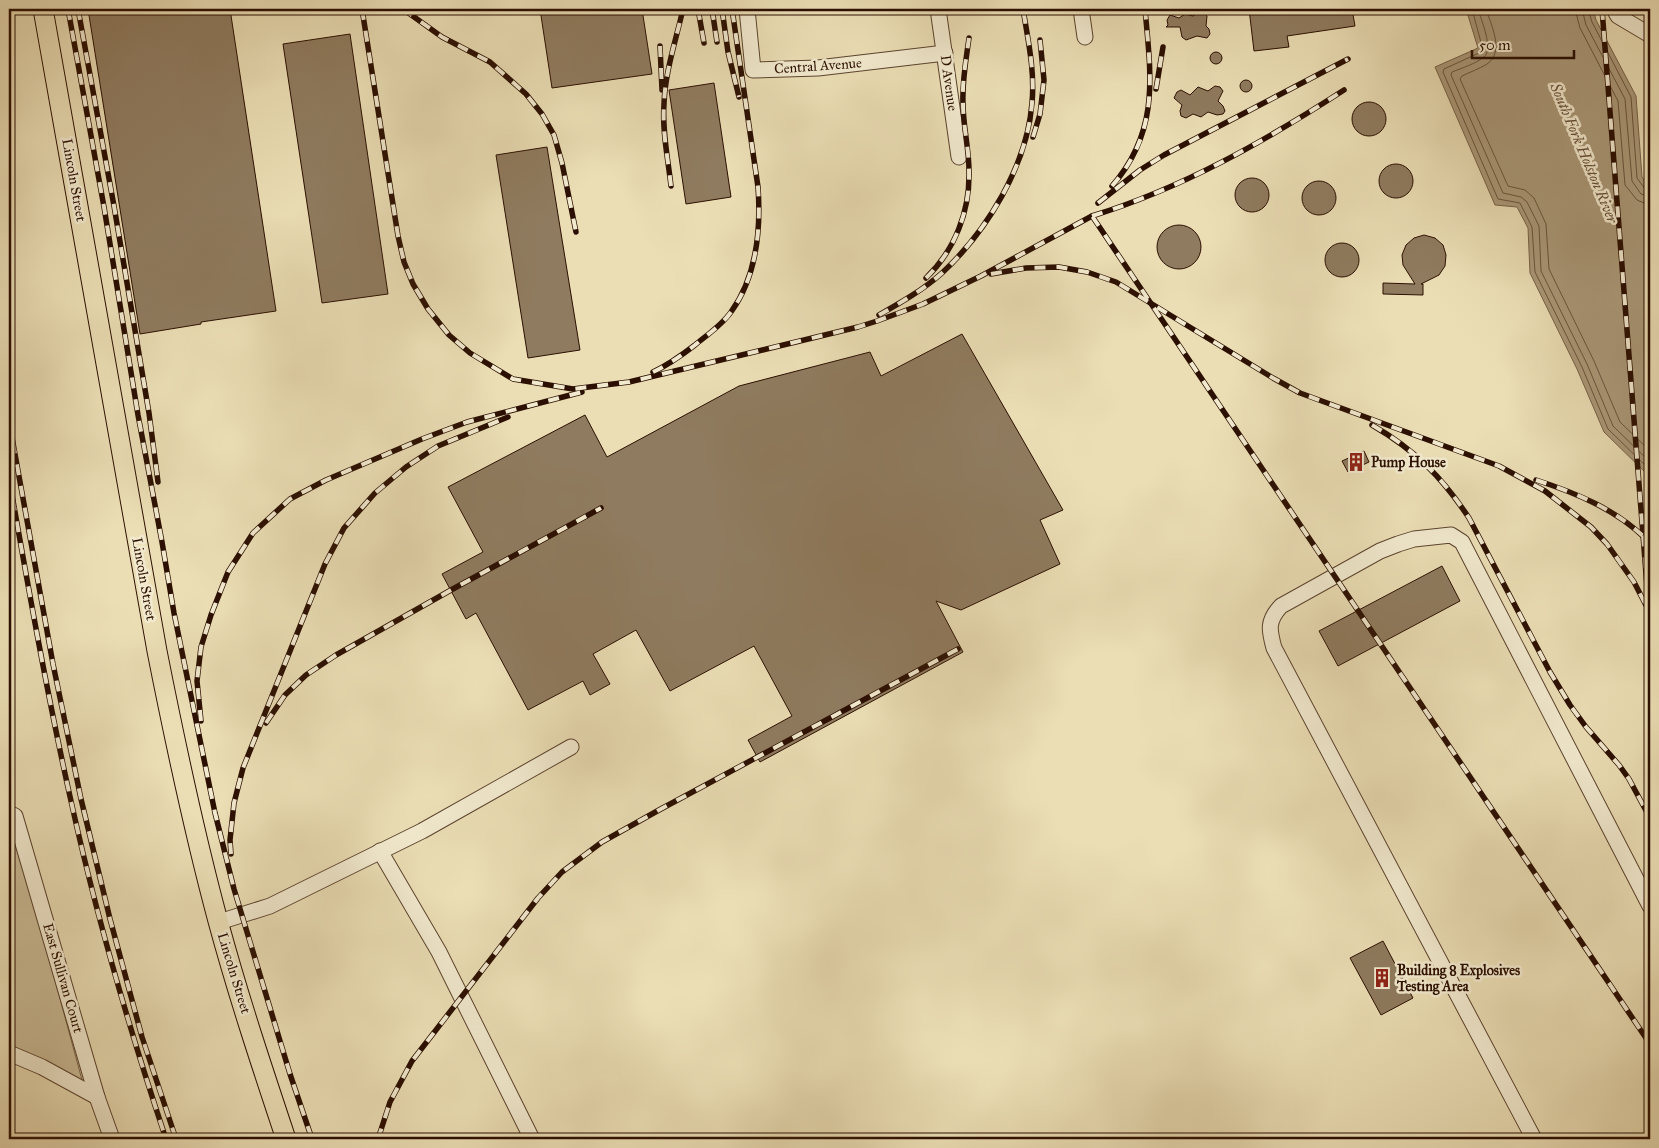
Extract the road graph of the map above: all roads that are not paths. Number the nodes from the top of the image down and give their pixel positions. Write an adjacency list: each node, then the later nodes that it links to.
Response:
1 (43, 9): 14 (main road, Lincoln Street)
2 (747, 9): 8 (street, Central Avenue)
3 (938, 9): 8 (street, D Avenue)
4 (1081, 9): 7 (street)
5 (1614, 9): 6 (street)
6 (1650, 35)
7 (1085, 37)
8 (945, 53): 9 (street, D Avenue)
9 (959, 157)
10 (571, 747): 12 (street)
11 (12, 814): 17 (street, East Sullivan Court)
12 (380, 851): 14 (street); 20 (street)
13 (1650, 906): 21 (street)
14 (219, 922): 19 (main road, Lincoln Street)
15 (9, 1040): 16 (street)
16 (14, 1056): 17 (street)
17 (97, 1097): 18 (street, East Sullivan Court)
18 (112, 1139)
19 (286, 1139)
20 (532, 1139)
21 (1534, 1139)

